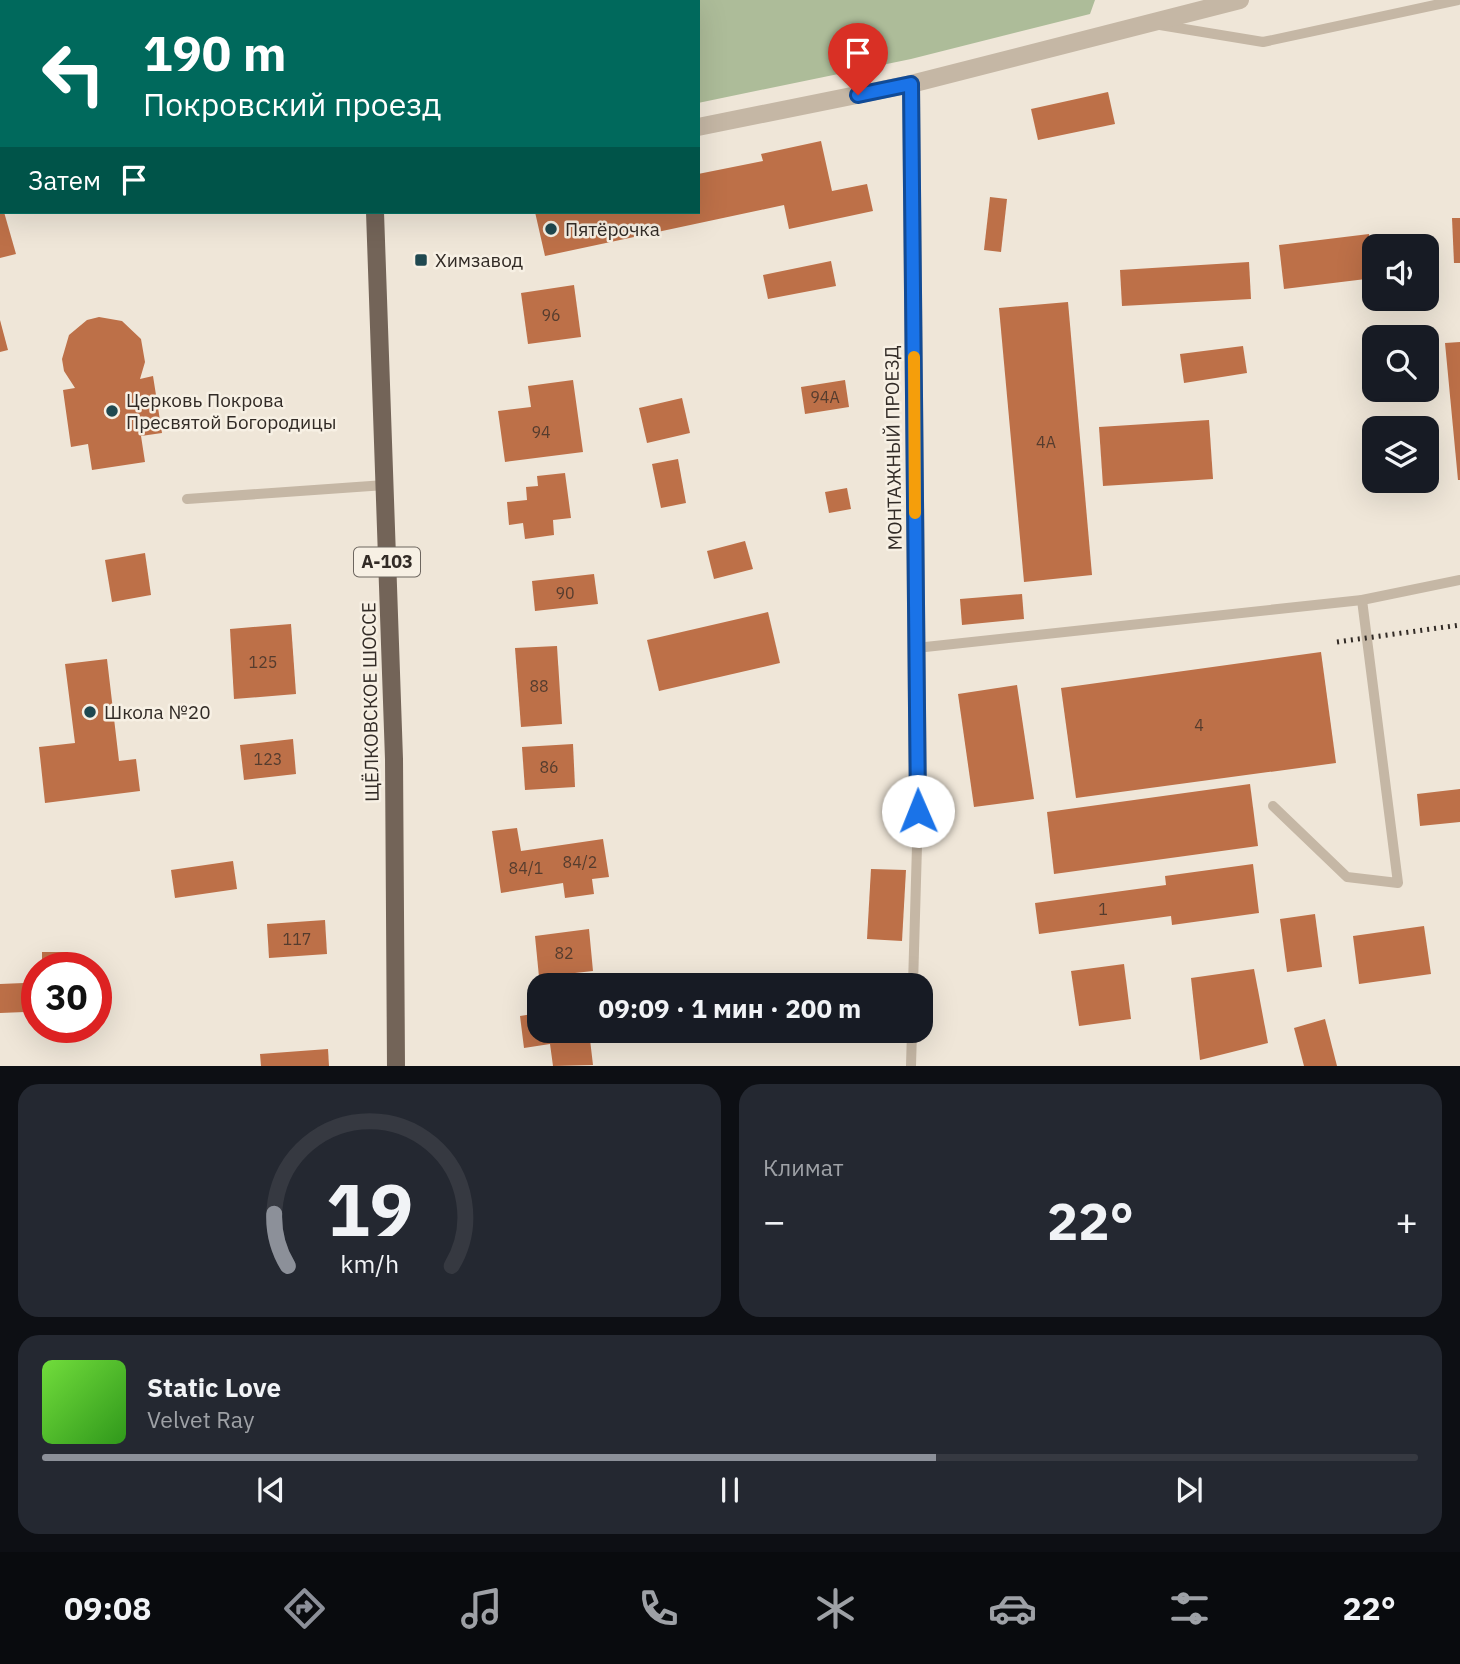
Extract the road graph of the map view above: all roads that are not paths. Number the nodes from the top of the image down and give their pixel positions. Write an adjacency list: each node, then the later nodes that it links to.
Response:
1 (1240, 0): 3 (street)
2 (1458, 0): 3 (lane)
3 (1154, 24): 4 (street)
4 (911, 84): 5 (street); 11 (street, МОНТАЖНЫЙ ПРОЕЗД)
5 (700, 127)
6 (374, 214): 7 (main road, ЩЁЛКОВСКОЕ ШОССЕ / А-103)
7 (385, 485): 8 (lane); 16 (main road, ЩЁЛКОВСКОЕ ШОССЕ / А-103)
8 (187, 499)
9 (1460, 580): 10 (lane)
10 (1362, 600): 11 (lane); 12 (lane)
11 (916, 648): 13 (street, МОНТАЖНЫЙ ПРОЕЗД)
12 (1273, 806)
13 (918, 811): 14 (lane)
14 (914, 973)
15 (912, 1043): 17 (lane)
16 (396, 1066)
17 (911, 1066)

